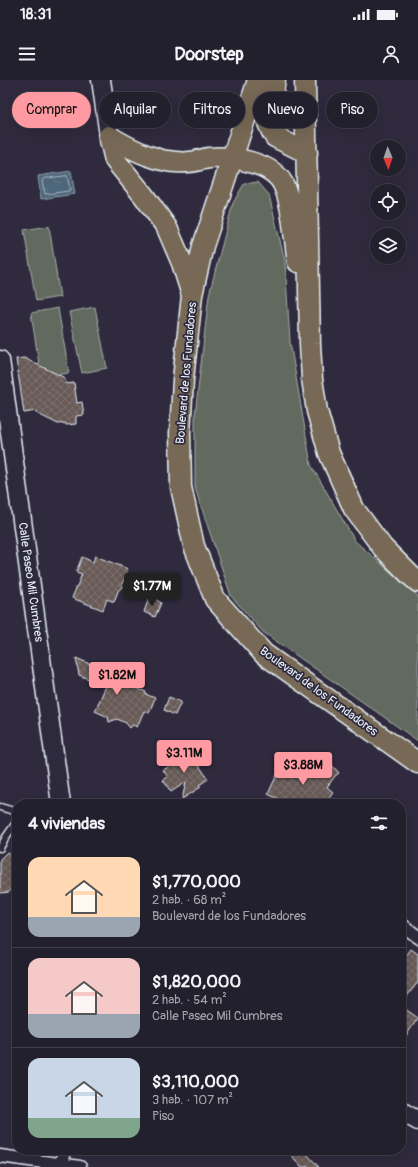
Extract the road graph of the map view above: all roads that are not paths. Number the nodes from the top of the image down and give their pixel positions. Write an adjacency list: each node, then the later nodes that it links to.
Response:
1 (101, 80): 5 (street)
2 (258, 80): 7 (main road, Boulevard de los Fundadores)
3 (275, 80): 6 (main road)
4 (305, 80): 6 (main road)
5 (109, 136): 7 (main road); 8 (main road)
6 (307, 153): 9 (main road)
7 (232, 158): 8 (main road, Boulevard de los Fundadores); 9 (main road)
8 (192, 295): 12 (main road, Boulevard de los Fundadores)
9 (308, 299): 11 (main road)
10 (0, 360): 13 (street, Calle Paseo Mil Cumbres)
11 (416, 578)
12 (418, 763)
13 (60, 799)
14 (0, 807): 15 (lane)
15 (12, 811)
16 (12, 828): 17 (lane)
17 (0, 848)
18 (406, 928): 19 (street)
19 (418, 937)
20 (406, 1114): 21 (street)
21 (418, 1122)
22 (63, 1155): 24 (street)
23 (0, 1156): 24 (street)
24 (60, 1164): 25 (street)
25 (80, 1167)

